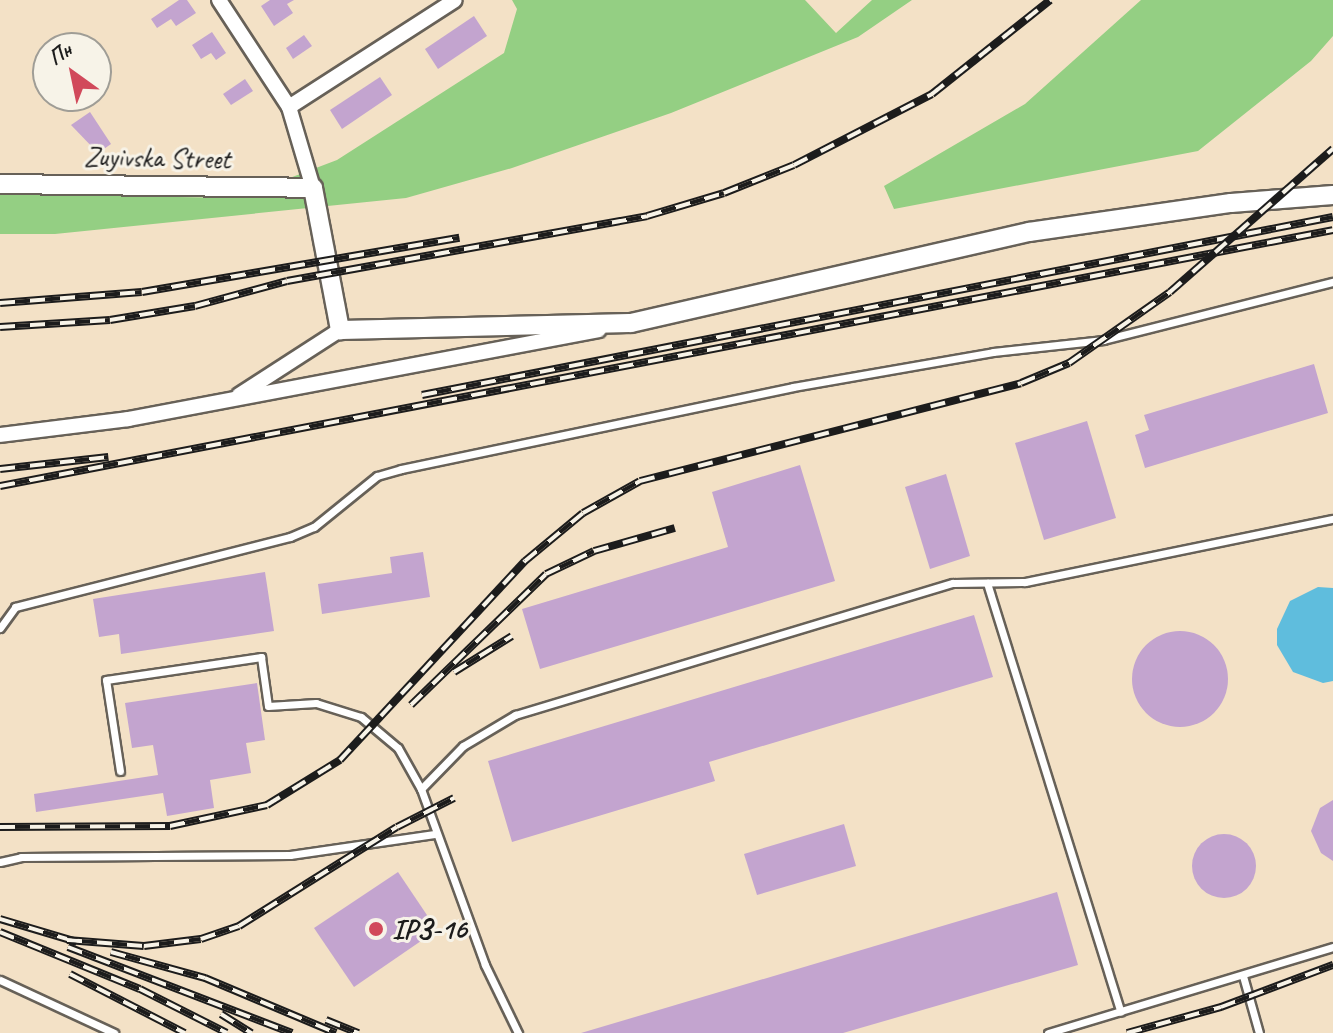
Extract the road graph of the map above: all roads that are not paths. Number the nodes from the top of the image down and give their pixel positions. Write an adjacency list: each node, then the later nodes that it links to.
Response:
1 (219, 0): 3 (street)
2 (455, 0): 3 (street)
3 (289, 107): 5 (street)
4 (0, 184): 5 (street, Zuyivska Street)
5 (313, 188): 9 (street)
6 (1333, 195): 8 (street)
7 (1333, 282): 14 (lane)
8 (631, 323): 9 (street); 10 (street)
9 (340, 330): 10 (street)
10 (230, 400): 11 (street)
11 (0, 435)
12 (1333, 519): 13 (lane)
13 (987, 583): 16 (lane); 22 (lane)
14 (0, 628)
15 (120, 771): 16 (lane)
16 (421, 789): 17 (lane)
17 (434, 834): 18 (lane); 24 (lane)
18 (0, 862)
19 (1333, 947): 20 (lane)
20 (1243, 976): 22 (lane); 26 (lane)
21 (0, 980): 23 (lane)
22 (1121, 1012): 25 (lane)
23 (114, 1033)
24 (518, 1033)
25 (1048, 1033)
26 (1259, 1033)

